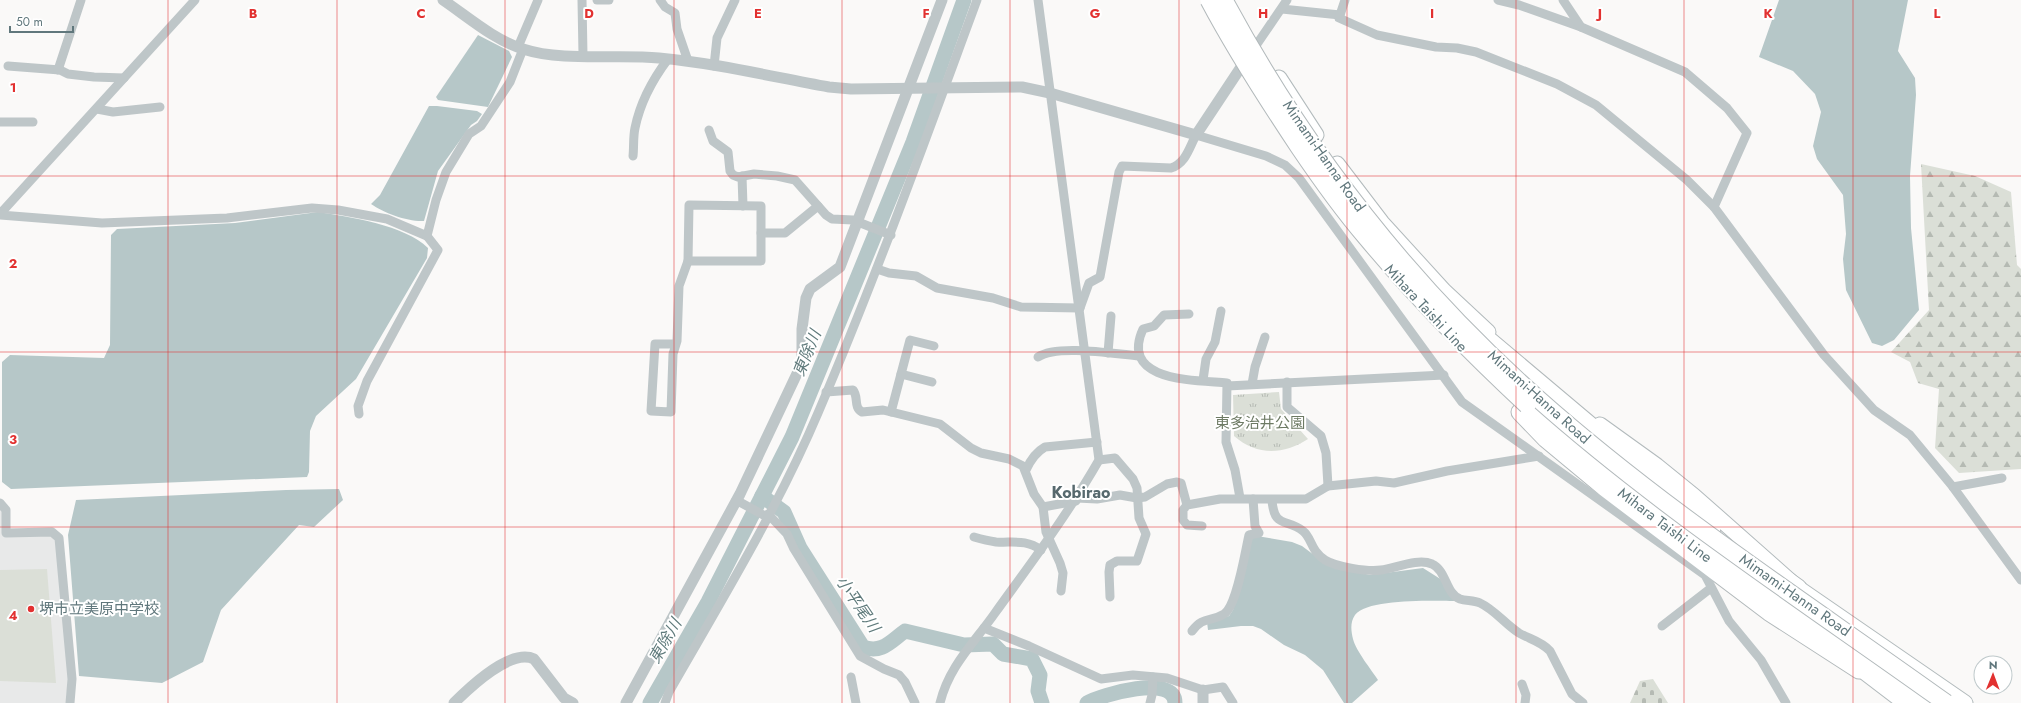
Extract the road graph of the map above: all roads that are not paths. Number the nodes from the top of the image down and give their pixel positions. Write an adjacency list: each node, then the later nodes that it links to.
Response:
1 (81, 0): 32 (street)
2 (195, 0): 33 (street)
3 (443, 0): 25 (street)
4 (538, 0): 25 (street)
5 (582, 0): 26 (street)
6 (597, 0): 7 (street)
7 (609, 0)
8 (660, 0): 28 (street)
9 (735, 0): 30 (street)
10 (942, 0): 35 (street)
11 (977, 0): 34 (street)
12 (1038, 0): 36 (street)
13 (1201, 0): 31 (main road, Mihara Taishi Line)
14 (1209, 0): 53 (highway, Mimami-Hanna Road, bridge)
15 (1224, 0): 54 (highway, Mimami-Hanna Road, bridge)
16 (1232, 0): 24 (main road, Mihara Taishi Line)
17 (1287, 0): 21 (street)
18 (1345, 0): 22 (street)
19 (1498, 0): 23 (street)
20 (1563, 0): 23 (street)
21 (1282, 9): 22 (street); 24 (street)
22 (1340, 15): 47 (street)
23 (1582, 27): 47 (street)
24 (1257, 44): 31 (street); 101 (main road, Mihara Taishi Line)
25 (520, 48): 26 (street); 52 (street)
26 (583, 55): 27 (street)
27 (668, 58): 28 (street); 43 (street)
28 (688, 61): 30 (street)
29 (8, 66): 32 (street)
30 (714, 66): 35 (street)
31 (1240, 68): 42 (street); 109 (main road, Mihara Taishi Line)
32 (58, 70): 33 (street)
33 (124, 78): 38 (street)
34 (946, 88): 35 (street); 36 (street); 51 (street)
35 (913, 89): 49 (street)
36 (1050, 93): 42 (street); 57 (street)
37 (160, 107): 38 (street)
38 (97, 109): 48 (street)
39 (0, 122): 40 (street)
40 (33, 122)
41 (709, 130): 44 (street)
42 (1196, 135): 57 (street); 69 (street)
43 (633, 156)
44 (742, 176): 45 (street); 46 (street)
45 (743, 206): 50 (street); 55 (street)
46 (818, 206): 49 (street); 50 (street)
47 (1714, 207): 84 (street)
48 (0, 214): 52 (street)
49 (858, 222): 51 (street); 89 (street)
50 (761, 233): 55 (street)
51 (891, 235): 56 (street)
52 (427, 236): 77 (street)
53 (1365, 236): 109 (highway, bridge); 128 (highway, Mimami-Hanna Road, bridge)
54 (1399, 257): 101 (highway, bridge); 113 (highway, Mimami-Hanna Road, bridge)
55 (688, 261): 62 (street)
56 (877, 269): 57 (street); 75 (street)
57 (1080, 308): 64 (street)
58 (1221, 311): 70 (street)
59 (1189, 314): 66 (street)
60 (1111, 316): 65 (street)
61 (1265, 337): 73 (street)
62 (676, 344): 62 (street)
63 (934, 346): 68 (street)
64 (1084, 352): 65 (street); 67 (street); 78 (street)
65 (1108, 353): 66 (street)
66 (1139, 356): 70 (street)
67 (1038, 357)
68 (901, 374): 71 (street); 76 (street)
69 (1444, 375): 72 (street); 79 (street)
70 (1203, 380): 74 (street)
71 (932, 382)
72 (1287, 382): 73 (street); 83 (street)
73 (1252, 384): 74 (street)
74 (1227, 386): 86 (street)
75 (826, 392): 76 (street); 94 (street)
76 (891, 412): 81 (street)
77 (359, 414)
78 (1097, 442): 80 (street); 81 (street)
79 (1539, 456): 83 (street); 100 (street)
80 (1099, 460): 85 (street); 87 (street)
81 (1026, 470): 93 (street)
82 (2002, 478): 84 (street)
83 (1328, 486): 90 (street)
84 (1953, 487): 99 (street)
85 (1137, 498): 87 (street); 92 (street); 103 (street)
86 (1240, 498): 88 (street); 92 (street)
87 (1076, 499): 93 (street); 97 (street)
88 (1253, 499): 90 (street); 106 (street)
89 (736, 500): 94 (street); 117 (street)
90 (1272, 500): 125 (street)
91 (0, 503): 114 (street)
92 (1187, 505): 95 (street)
93 (1043, 507): 97 (street)
94 (768, 515): 118 (street); 120 (street)
95 (1202, 526)
96 (974, 537): 98 (street)
97 (1048, 538): 98 (street); 102 (street)
98 (1041, 550): 105 (street)
99 (2021, 580)
100 (1712, 588): 104 (street); 126 (street)
101 (1798, 588): 113 (main road, Mihara Taishi Line)
102 (1061, 591)
103 (1110, 597)
104 (1662, 626)
105 (984, 628): 108 (street); 121 (street)
106 (1192, 631)
107 (851, 677): 119 (street)
108 (1153, 677): 111 (street); 112 (street)
109 (1871, 677): 127 (main road, Mihara Taishi Line)
110 (1522, 684): 124 (street)
111 (1203, 690): 122 (street); 123 (street)
112 (1151, 699)
113 (1953, 700)
114 (70, 703)
115 (454, 703): 116 (street)
116 (573, 703)
117 (626, 703)
118 (665, 703)
119 (856, 703)
120 (915, 703)
121 (940, 703)
122 (1203, 703)
123 (1233, 703)
124 (1524, 703)
125 (1583, 703)
126 (1786, 703)
127 (1905, 703)
128 (1924, 703)

